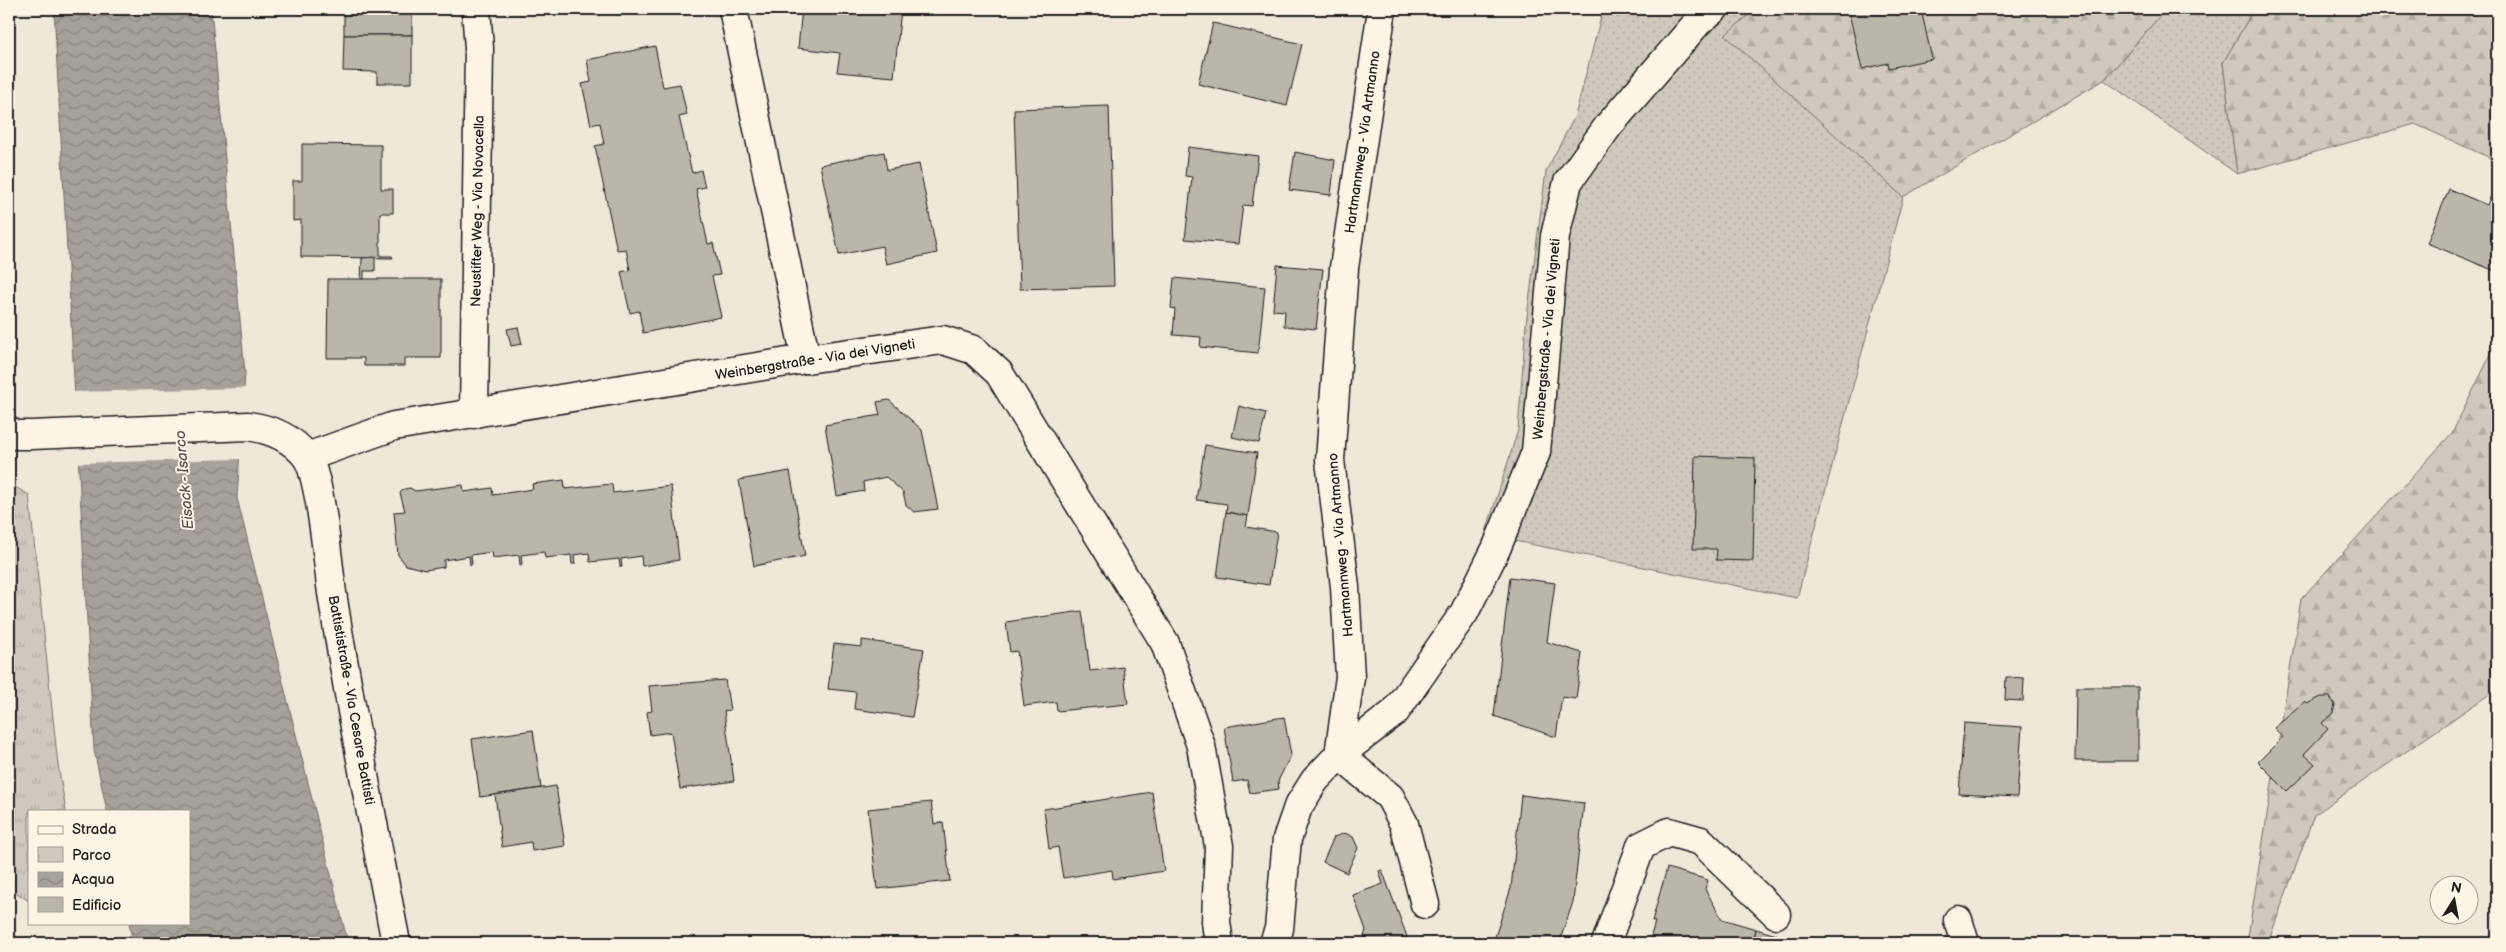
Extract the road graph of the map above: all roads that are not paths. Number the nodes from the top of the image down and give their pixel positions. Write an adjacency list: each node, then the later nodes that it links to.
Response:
1 (476, 9): 6 (street, Neustifter Weg - Via Novacella)
2 (733, 9): 5 (street)
3 (1382, 9): 9 (street, Hartmannweg - Via Artmanno)
4 (1714, 9): 9 (street, Weinbergstraße - Via dei Vigneti)
5 (806, 359): 6 (street, Weinbergstraße - Via dei Vigneti); 13 (street, Weinbergstraße - Via dei Vigneti)
6 (474, 414): 8 (street, Weinbergstraße - Via dei Vigneti)
7 (11, 435): 8 (street)
8 (307, 457): 12 (street, Battististraße - Via Cesare Battisti)
9 (1339, 755): 10 (street); 14 (street, Weinbergstraße - Via dei Vigneti)
10 (1425, 904)
11 (1776, 914): 15 (street)
12 (396, 943)
13 (1219, 943)
14 (1274, 943)
15 (1606, 943)

